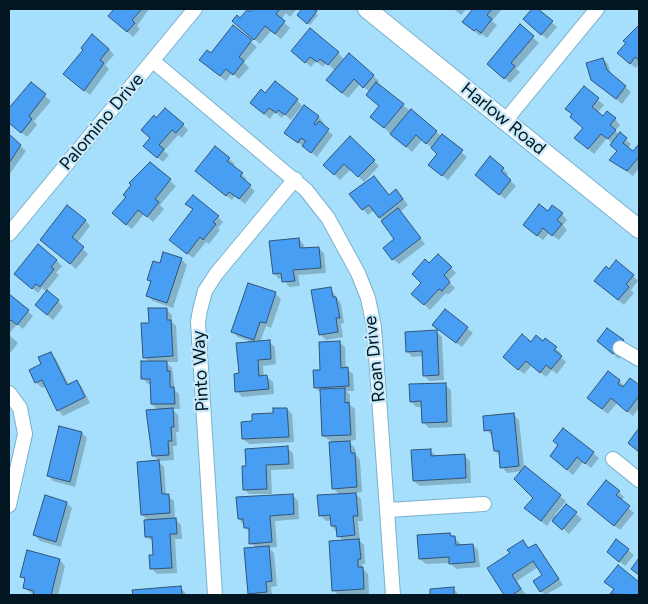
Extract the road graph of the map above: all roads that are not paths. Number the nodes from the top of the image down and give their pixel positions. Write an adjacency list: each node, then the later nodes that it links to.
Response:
1 (195, 9): 4 (street, Palomino Drive)
2 (366, 9): 5 (main road, Harlow Road)
3 (597, 9): 5 (street)
4 (153, 61): 6 (street, Roan Drive); 8 (street, Palomino Drive)
5 (505, 121): 7 (main road, Harlow Road)
6 (295, 179): 16 (street, Roan Drive); 17 (street, Pinto Way)
7 (639, 229)
8 (9, 234)
9 (620, 348): 10 (street)
10 (639, 359)
11 (9, 393): 15 (street)
12 (613, 459): 13 (street)
13 (639, 480)
14 (484, 504): 16 (street)
15 (9, 505)
16 (388, 510): 18 (street, Roan Drive)
17 (215, 595)
18 (393, 595)

